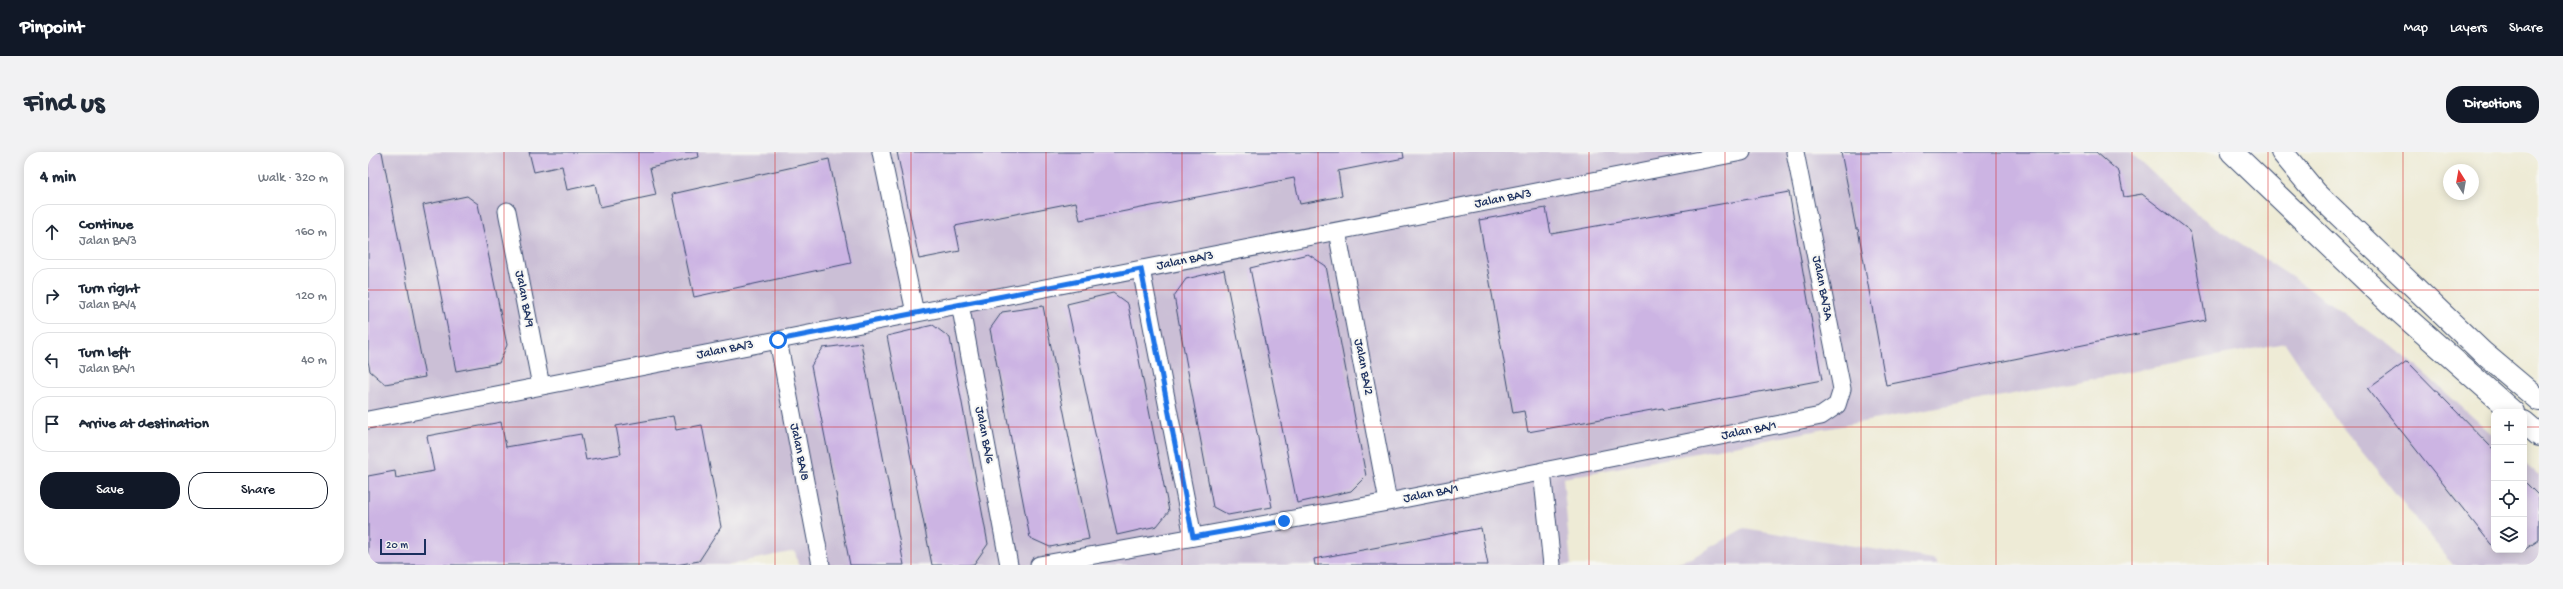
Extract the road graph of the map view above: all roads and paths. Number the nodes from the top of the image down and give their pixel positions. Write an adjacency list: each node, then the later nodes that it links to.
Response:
1 (881, 152): 10 (street)
2 (1742, 152): 7 (street, Jalan BA/3)
3 (1795, 152): 15 (street, Jalan BA/3A)
4 (2232, 152): 14 (highway)
5 (2282, 152): 13 (highway)
6 (507, 211): 12 (street, Jalan BA/9)
7 (1337, 231): 8 (street, Jalan BA/3); 20 (street, Jalan BA/2)
8 (1141, 269): 9 (street, Jalan BA/3); 21 (street)
9 (960, 304): 10 (street, Jalan BA/3); 23 (street, Jalan BA/6)
10 (915, 313): 11 (street, Jalan BA/3)
11 (778, 340): 12 (street, Jalan BA/3); 22 (street, Jalan BA/8)
12 (541, 386): 16 (street, Jalan BA/3)
13 (2539, 400)
14 (2510, 409)
15 (1821, 416): 19 (street, Jalan BA/1)
16 (368, 420)
17 (2527, 425): 18 (highway)
18 (2539, 435)
19 (1542, 472): 20 (street, Jalan BA/1); 25 (street)
20 (1388, 502): 21 (street, Jalan BA/1)
21 (1193, 537): 24 (street, Jalan BA/1)
22 (821, 565)
23 (1009, 565)
24 (1039, 565)
25 (1552, 565)

